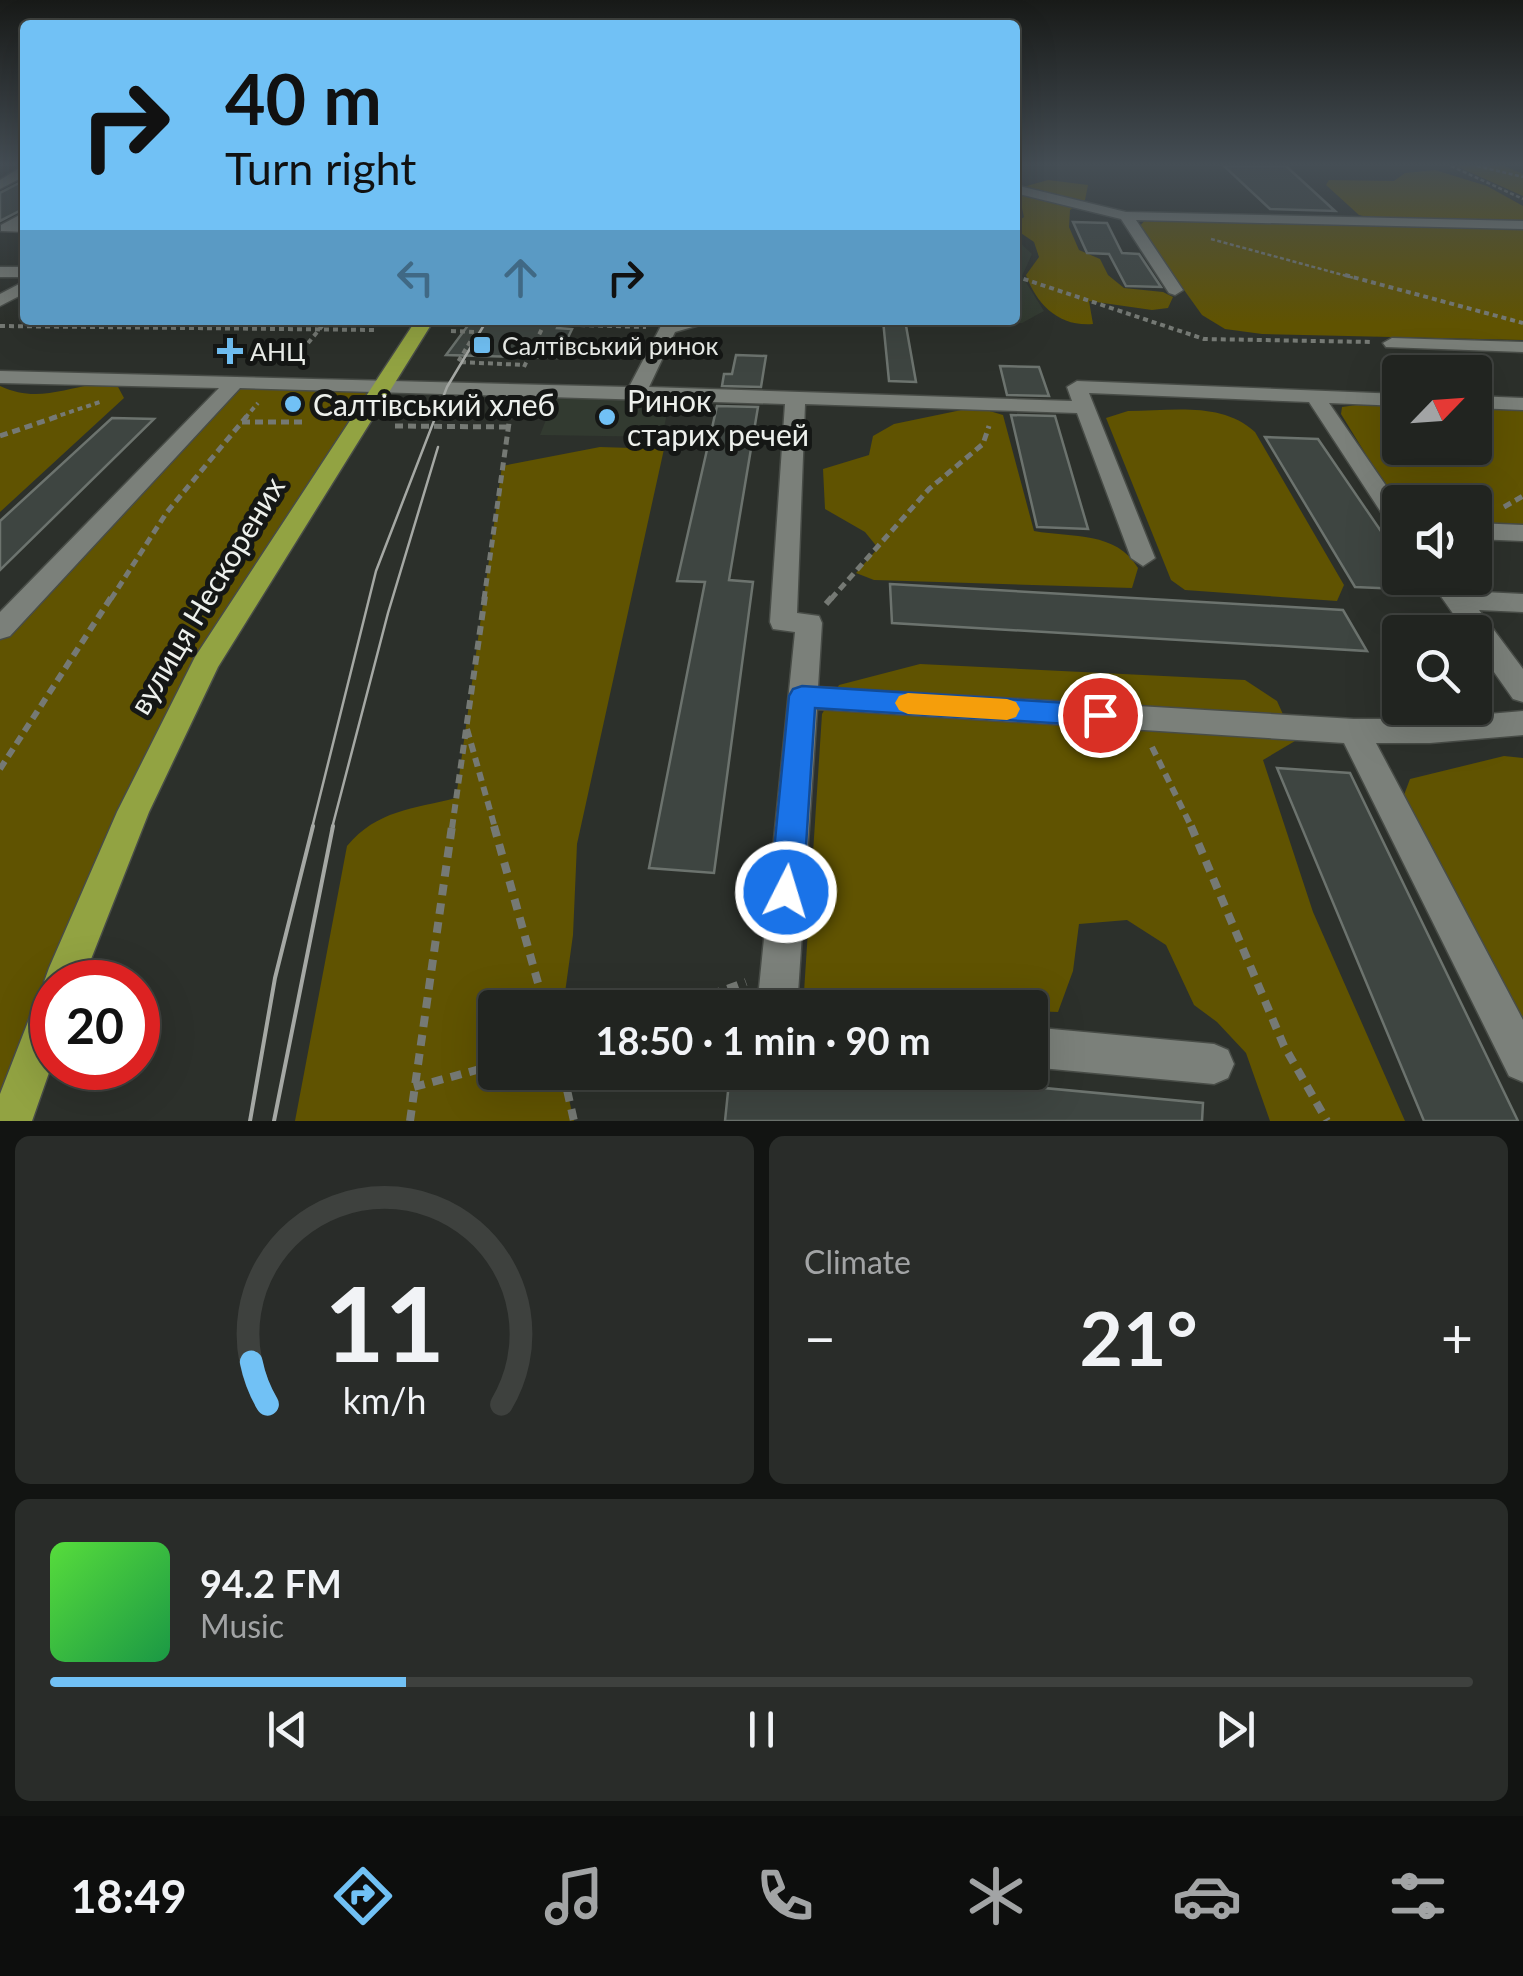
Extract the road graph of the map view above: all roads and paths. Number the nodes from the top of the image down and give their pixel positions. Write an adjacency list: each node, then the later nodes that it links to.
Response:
1 (1128, 218): 8 (lane)
2 (1228, 218): 4 (lane)
3 (20, 219): 5 (lane)
4 (1523, 225)
5 (20, 228)
6 (1202, 237): 9 (path)
7 (1020, 278): 20 (path)
8 (1175, 290)
9 (1523, 322)
10 (322, 325): 17 (path)
11 (422, 325): 27 (main road, вулиця Нескорених)
12 (544, 325): 22 (path)
13 (606, 325): 16 (path)
14 (683, 325): 16 (lane)
15 (0, 326): 17 (path)
16 (668, 328): 28 (lane)
17 (318, 330): 18 (path); 26 (path)
18 (374, 330)
19 (451, 331): 22 (path)
20 (1392, 343): 21 (lane)
21 (1523, 347)
22 (525, 366): 24 (path)
23 (0, 378): 25 (lane)
24 (519, 378)
25 (233, 384): 26 (lane); 51 (lane)
26 (274, 385): 27 (lane); 38 (path)
27 (382, 386): 28 (lane); 59 (main road, вулиця Нескорених)
28 (636, 393): 30 (lane)
29 (1315, 396): 31 (lane); 37 (lane); 43 (lane)
30 (795, 398): 35 (lane); 50 (lane)
31 (1382, 399)
32 (106, 400): 42 (path)
33 (512, 402): 41 (path)
34 (1492, 403): 36 (lane)
35 (997, 404): 37 (lane); 50 (path)
36 (1523, 404)
37 (1085, 408): 46 (lane)
38 (242, 422): 39 (path); 58 (path)
39 (302, 422)
40 (394, 426): 41 (path)
41 (508, 427): 56 (path)
42 (0, 436)
43 (1382, 497)
44 (1492, 532): 45 (lane)
45 (1523, 533)
46 (1144, 558)
47 (1454, 595): 48 (lane)
48 (1458, 600): 49 (lane); 52 (lane)
49 (1523, 603)
50 (808, 623): 53 (lane)
51 (0, 629)
52 (1523, 691)
53 (802, 696): 54 (lane); 60 (lane)
54 (1137, 718): 57 (lane); 74 (path)
55 (1523, 724): 57 (lane)
56 (466, 726): 61 (path); 69 (path)
57 (1354, 732): 65 (lane)
58 (0, 769)
59 (72, 960)
60 (780, 970): 62 (path); 63 (lane)
61 (540, 990)
62 (724, 990)
63 (779, 990)
64 (1048, 1049): 66 (lane)
65 (1523, 1062)
66 (1214, 1064)
67 (30, 1070): 71 (main road)
68 (478, 1070): 69 (path)
69 (414, 1087): 72 (path)
70 (566, 1090): 73 (path)
71 (11, 1121)
72 (410, 1121)
73 (574, 1121)
74 (1326, 1121)

